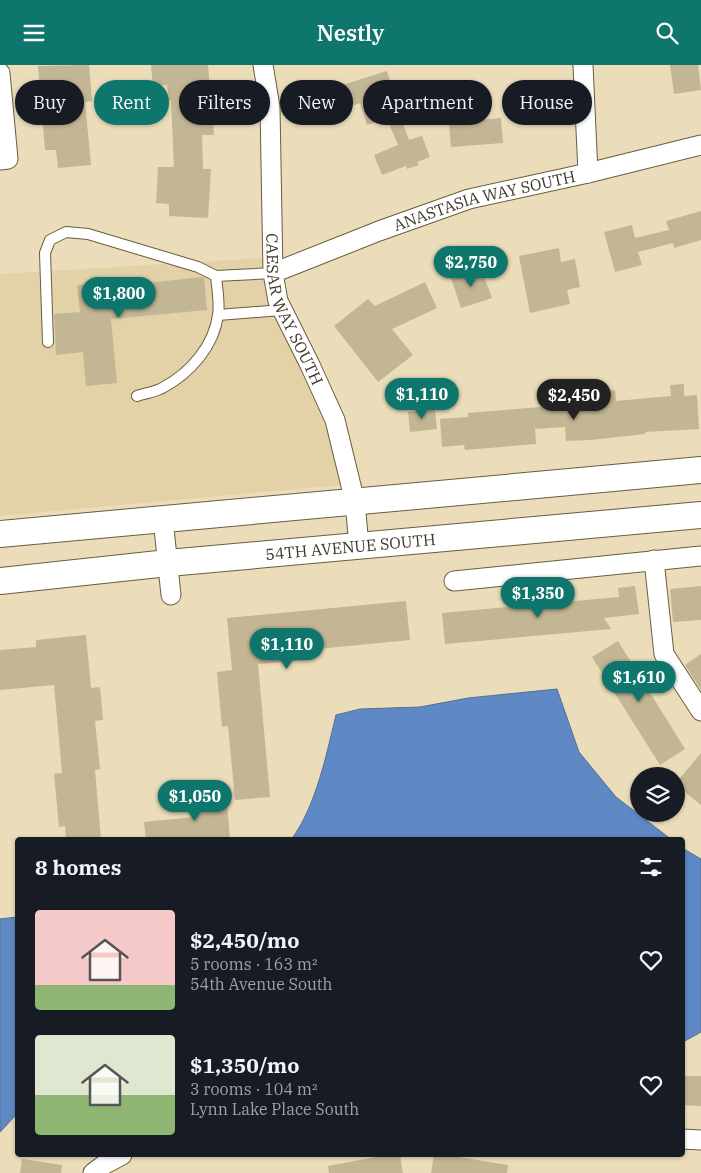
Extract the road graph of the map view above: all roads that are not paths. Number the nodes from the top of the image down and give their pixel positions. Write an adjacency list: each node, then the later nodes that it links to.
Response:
1 (263, 65): 7 (street, CAESAR WAY SOUTH)
2 (583, 65): 6 (street)
3 (0, 73): 5 (street)
4 (701, 145): 6 (street, ANASTASIA WAY SOUTH)
5 (4, 159)
6 (588, 173): 7 (street, ANASTASIA WAY SOUTH)
7 (273, 273): 8 (lane); 9 (street, CAESAR WAY SOUTH)
8 (216, 276): 10 (lane); 11 (lane)
9 (282, 310): 10 (lane); 14 (street, CAESAR WAY SOUTH)
10 (218, 315): 12 (lane)
11 (48, 342)
12 (137, 395)
13 (701, 470): 14 (main road)
14 (355, 502): 16 (main road); 18 (street, CAESAR WAY SOUTH)
15 (701, 515): 18 (main road, 54TH AVENUE SOUTH)
16 (163, 519): 17 (main road); 21 (street)
17 (0, 534)
18 (359, 546): 21 (main road, 54TH AVENUE SOUTH)
19 (701, 556): 20 (street)
20 (654, 560): 23 (street); 25 (street)
21 (168, 563): 22 (main road, 54TH AVENUE SOUTH); 24 (street)
22 (0, 581)
23 (454, 581)
24 (171, 595)
25 (701, 711)
26 (685, 1139): 27 (street)
27 (701, 1140)
28 (118, 1157): 29 (street)
29 (93, 1173)

